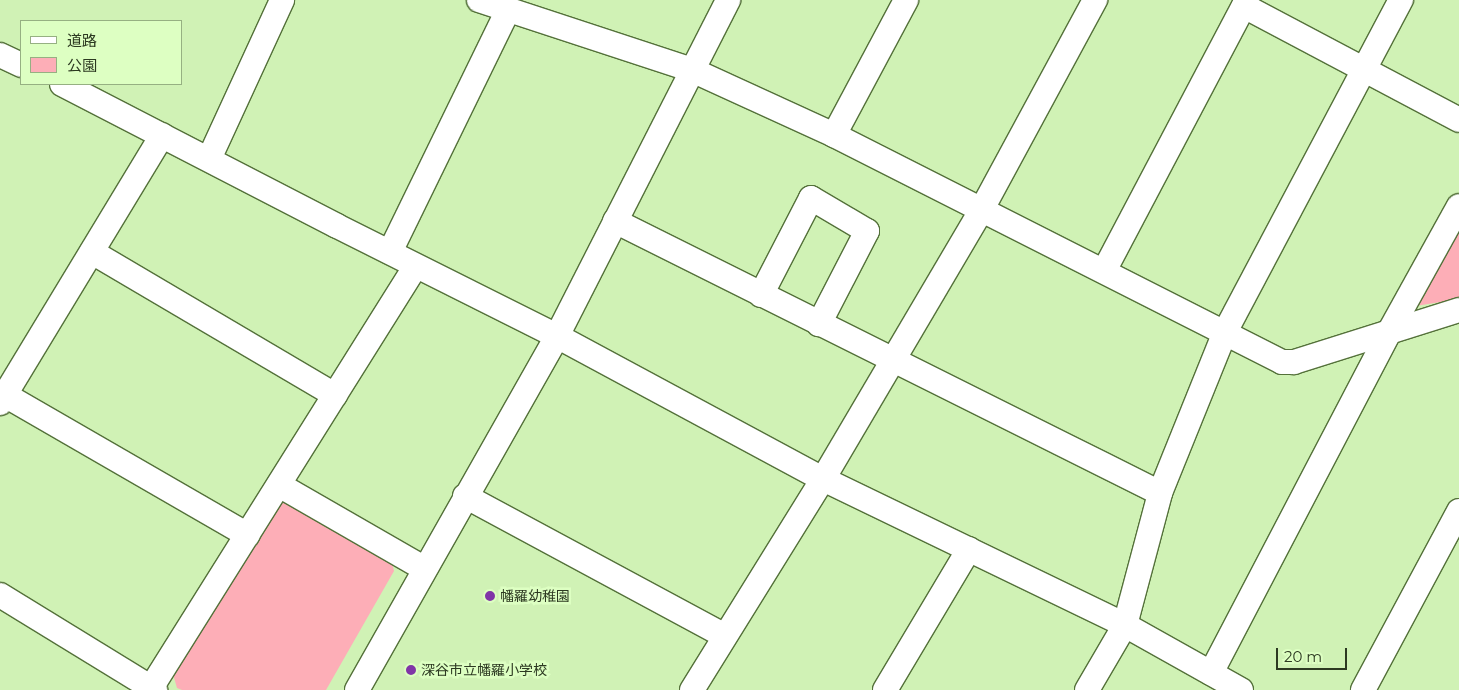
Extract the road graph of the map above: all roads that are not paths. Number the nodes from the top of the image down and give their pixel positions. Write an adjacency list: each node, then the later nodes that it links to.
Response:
1 (282, 0): 17 (street)
2 (479, 0): 8 (street)
3 (728, 0): 12 (street)
4 (906, 0): 16 (street)
5 (1095, 0): 19 (street)
6 (1401, 0): 11 (street)
7 (1246, 3): 11 (street); 24 (street)
8 (508, 10): 12 (street); 22 (street)
9 (0, 55): 10 (street)
10 (20, 64)
11 (1364, 69): 14 (street); 28 (street)
12 (692, 70): 16 (street); 20 (street)
13 (64, 85): 15 (street)
14 (1459, 120)
15 (162, 135): 17 (street); 21 (street)
16 (834, 135): 19 (street)
17 (209, 159): 22 (street)
18 (1459, 206): 29 (street)
19 (982, 209): 24 (street); 31 (street)
20 (615, 221): 25 (street); 30 (street)
21 (92, 252): 32 (street); 33 (street)
22 (390, 252): 23 (street)
23 (416, 266): 30 (street); 32 (street)
24 (1104, 271): 28 (street)
25 (761, 295): 27 (street); 27 (street)
26 (1459, 310): 29 (street)
27 (819, 324): 31 (street)
28 (1225, 332): 29 (street); 36 (street)
29 (1388, 334): 45 (street)
30 (557, 336): 34 (street); 37 (street)
31 (892, 361): 34 (street); 36 (street)
32 (335, 394): 35 (street)
33 (2, 399): 39 (street)
34 (823, 478): 40 (street); 44 (street)
35 (279, 485): 39 (street); 41 (street)
36 (1160, 493): 43 (street)
37 (465, 496): 41 (street); 44 (street)
38 (1459, 511): 52 (street)
39 (247, 536): 46 (street)
40 (969, 549): 43 (street); 49 (street)
41 (424, 569): 47 (street)
42 (0, 594): 46 (street)
43 (1125, 625): 45 (street); 50 (street)
44 (725, 636): 48 (street)
45 (1211, 673): 51 (street)
46 (153, 689)
47 (357, 690)
48 (692, 690)
49 (885, 690)
50 (1086, 690)
51 (1241, 690)
52 (1363, 690)

